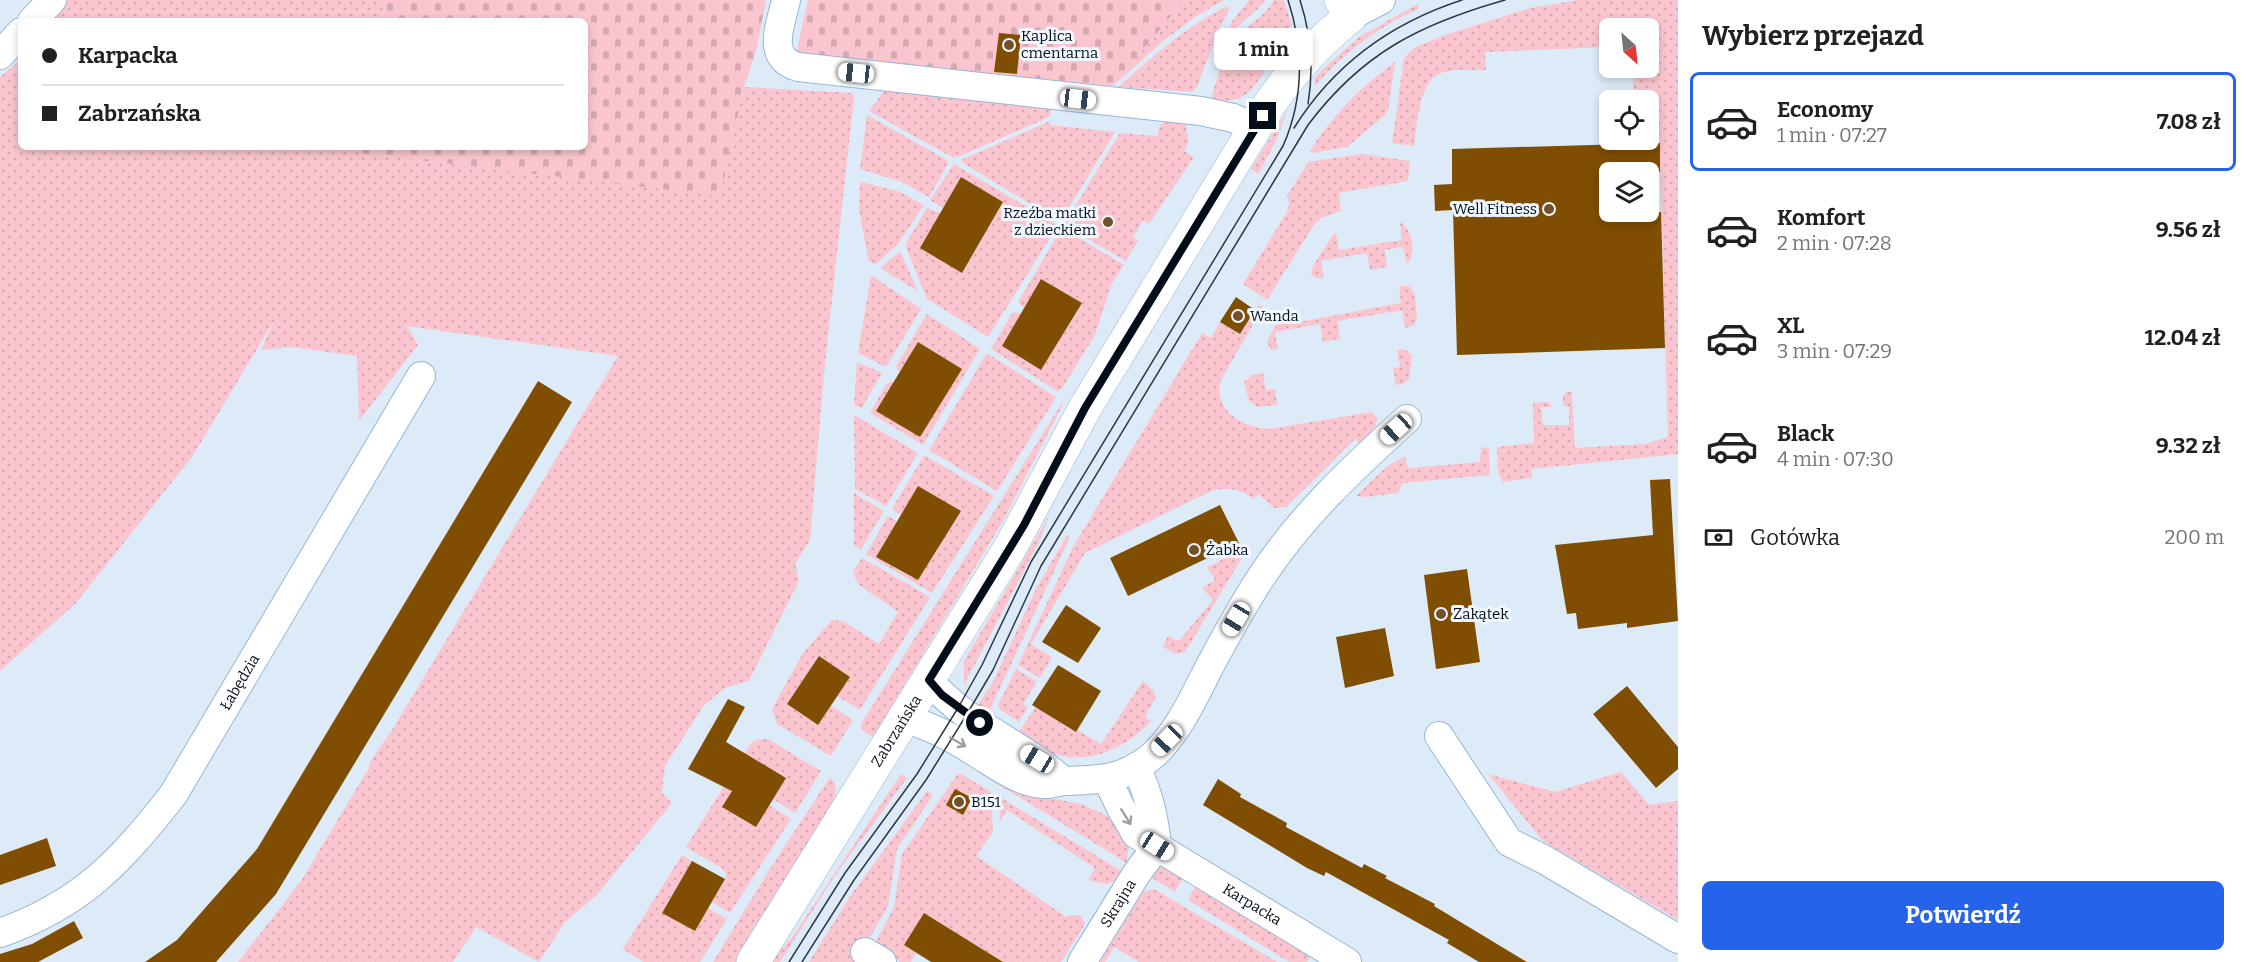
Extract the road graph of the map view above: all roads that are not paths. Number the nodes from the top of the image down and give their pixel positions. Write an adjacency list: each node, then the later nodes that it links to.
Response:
1 (52, 0): 5 (street)
2 (786, 0): 8 (street)
3 (1381, 0): 4 (street, Zabrzańska)
4 (1346, 8): 8 (main road, Zabrzańska)
5 (35, 18)
6 (18, 35): 7 (street)
7 (0, 55)
8 (1256, 128): 11 (main road, Zabrzańska)
9 (421, 376): 18 (street, Łabędzia)
10 (1407, 419): 14 (street)
11 (929, 680): 12 (main road, Zabrzańska); 16 (street)
12 (905, 719): 16 (street, one-way to 16); 20 (main road, Zabrzańska)
13 (1439, 736): 19 (street)
14 (1136, 767): 15 (street); 17 (street)
15 (1107, 779): 16 (street); 17 (street, Karpacka, one-way to 17)
16 (1063, 781)
17 (1157, 846): 21 (street, Skrajna); 22 (street, Karpacka)
18 (0, 933)
19 (1678, 939)
20 (753, 962)
21 (1082, 962)
22 (1347, 962)

